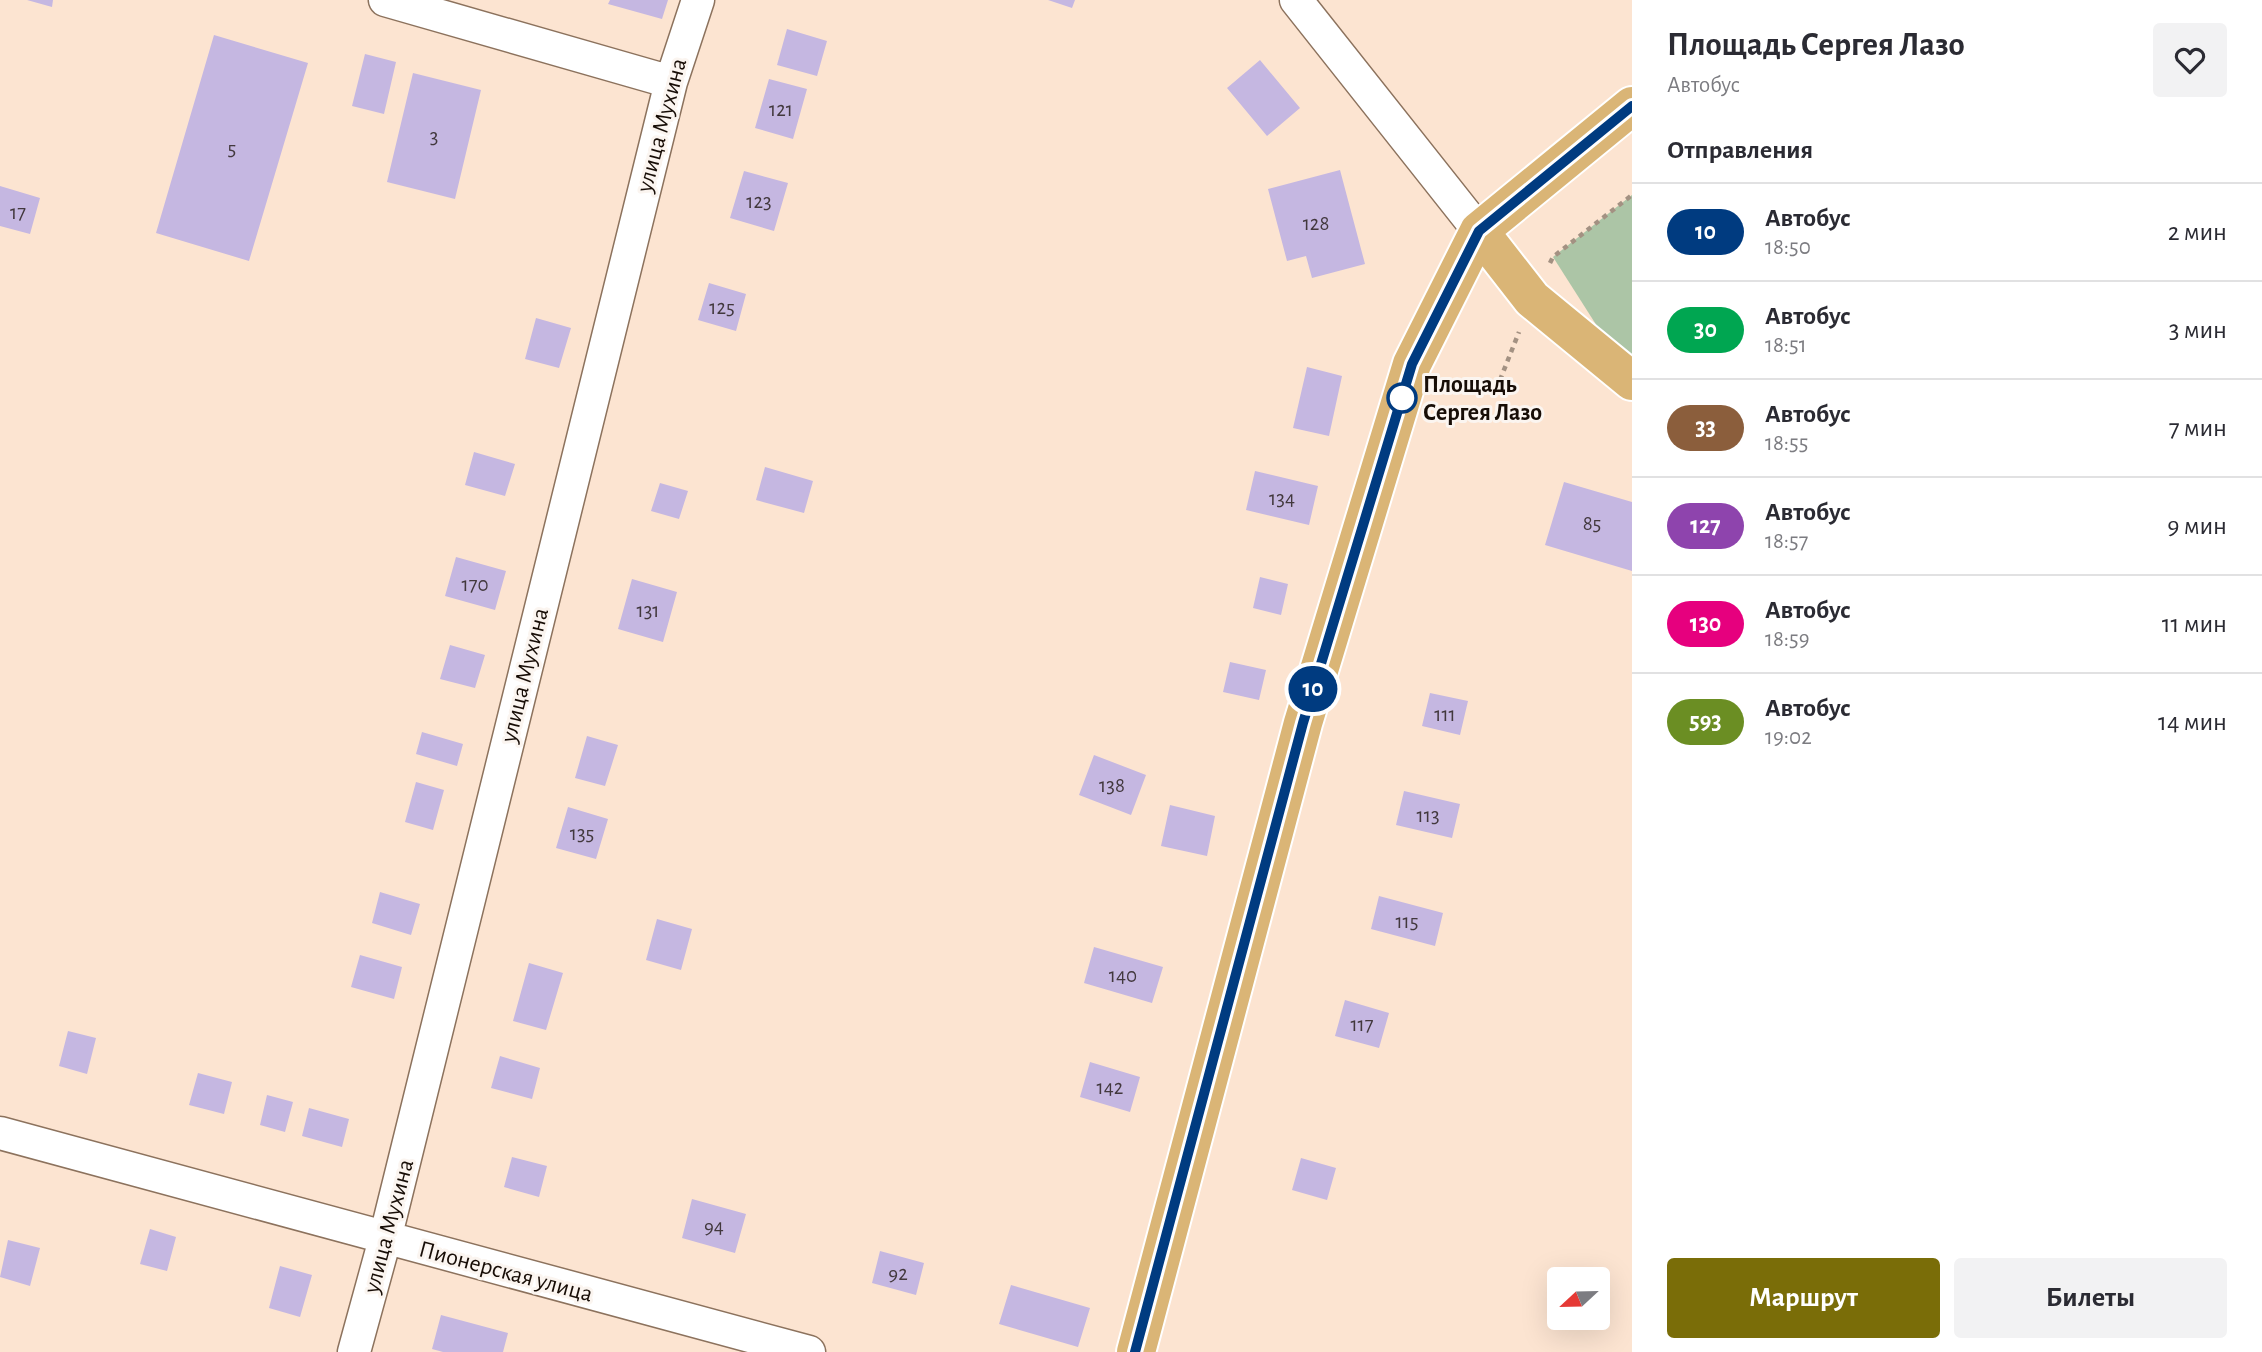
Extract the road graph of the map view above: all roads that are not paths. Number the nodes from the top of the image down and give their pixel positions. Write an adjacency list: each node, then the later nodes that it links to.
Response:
1 (385, 0): 4 (street)
2 (698, 0): 4 (street, улица Мухина)
3 (1296, 0): 6 (street)
4 (671, 82): 9 (street, улица Мухина)
5 (1632, 106): 6 (main road)
6 (1479, 231): 7 (main road); 12 (main road)
7 (1632, 381)
8 (0, 1133): 9 (street, Пионерская улица)
9 (385, 1239): 10 (street, улица Мухина); 11 (street, Пионерская улица)
10 (354, 1352)
11 (809, 1352)
12 (1136, 1352)

